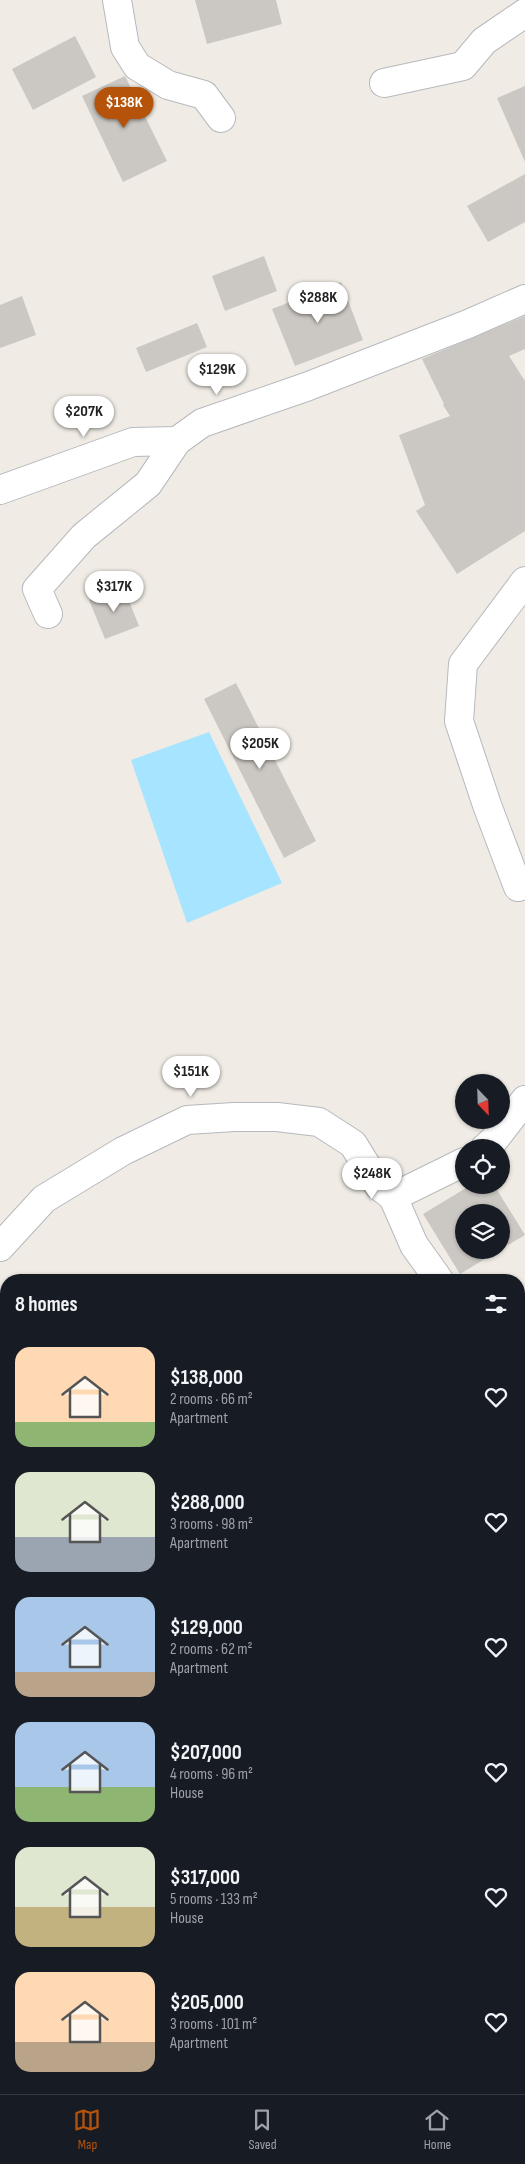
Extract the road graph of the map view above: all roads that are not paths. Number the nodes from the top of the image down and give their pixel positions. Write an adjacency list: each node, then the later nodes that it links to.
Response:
1 (117, 0): 4 (street)
2 (525, 13): 3 (street)
3 (384, 83)
4 (221, 118)
5 (525, 298): 6 (street)
6 (177, 441): 7 (street); 9 (street)
7 (0, 490)
8 (525, 581): 10 (street)
9 (48, 614)
10 (523, 893)
11 (525, 1100): 12 (street)
12 (495, 1139)
13 (455, 1167): 14 (street)
14 (393, 1198): 15 (street); 16 (street)
15 (0, 1247)
16 (435, 1274)

